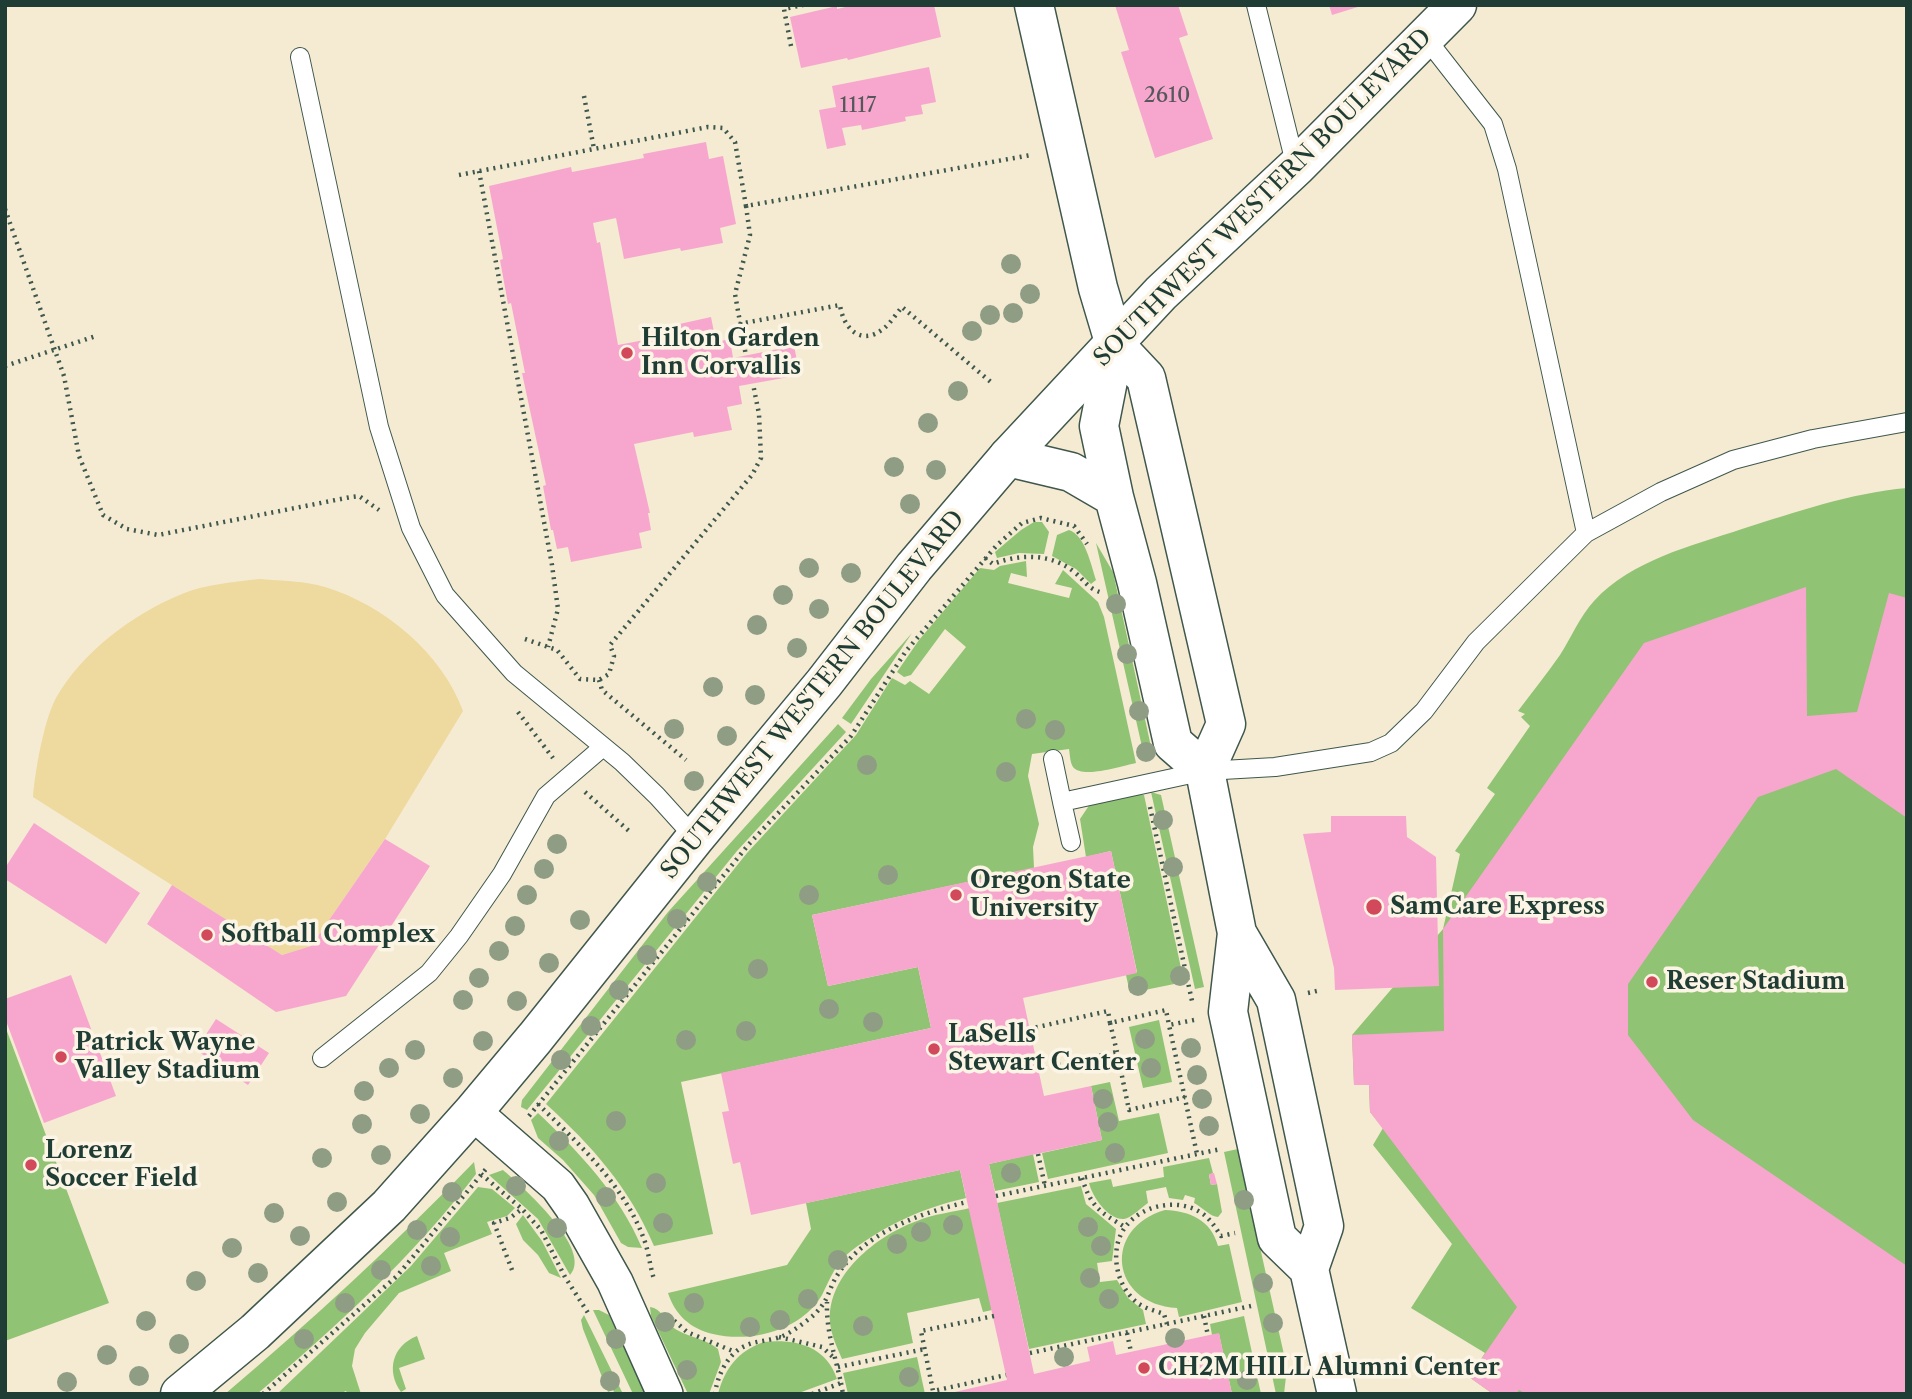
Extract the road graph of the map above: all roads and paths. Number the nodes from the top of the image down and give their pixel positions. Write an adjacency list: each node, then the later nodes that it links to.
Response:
1 (803, 5): 6 (path)
2 (1034, 5): 18 (street)
3 (1256, 5): 11 (lane)
4 (1457, 5): 5 (street, SOUTHWEST WESTERN BOULEVARD)
5 (1425, 37): 11 (street, SOUTHWEST WESTERN BOULEVARD); 28 (lane)
6 (791, 46)
7 (300, 57): 36 (lane)
8 (584, 96): 9 (path)
9 (593, 149): 12 (path); 14 (path)
10 (1032, 155): 14 (path)
11 (1296, 167): 18 (street, SOUTHWEST WESTERN BOULEVARD)
12 (479, 171): 13 (path); 33 (path)
13 (459, 175)
14 (746, 206): 16 (path)
15 (5, 209): 19 (path)
16 (739, 324): 20 (path); 22 (path)
17 (96, 336): 19 (path)
18 (1115, 345): 25 (street, SOUTHWEST WESTERN BOULEVARD); 26 (street); 39 (street)
19 (55, 349): 21 (path); 27 (path)
20 (746, 356)
21 (5, 366)
22 (992, 383)
23 (752, 384): 34 (path)
24 (1907, 422): 28 (lane)
25 (1008, 457): 26 (street); 44 (street, SOUTHWEST WESTERN BOULEVARD)
26 (1114, 497): 39 (street)
27 (387, 516)
28 (1586, 533): 39 (lane)
29 (1089, 547): 30 (path)
30 (985, 558): 31 (path); 56 (path)
31 (1101, 582)
32 (525, 639): 33 (path)
33 (548, 647): 34 (path)
34 (599, 680): 37 (path)
35 (512, 705): 40 (path)
36 (603, 747): 40 (lane); 44 (lane)
37 (686, 760)
38 (1053, 760): 42 (lane)
39 (1205, 771): 41 (lane); 95 (street)
40 (568, 777): 43 (path); 53 (lane)
41 (1146, 784): 42 (lane); 46 (path)
42 (1062, 803): 45 (lane)
43 (629, 831)
44 (695, 838): 57 (street, SOUTHWEST WESTERN BOULEVARD)
45 (1071, 842)
46 (1193, 1006)
47 (1196, 1019): 51 (path)
48 (1110, 1023): 49 (path); 50 (path); 52 (path)
49 (1170, 1025)
50 (1029, 1029)
51 (1198, 1032)
52 (1117, 1052): 54 (path); 55 (path)
53 (322, 1058)
54 (1038, 1069)
55 (1185, 1097)
56 (538, 1104): 59 (path); 70 (path)
57 (473, 1112): 59 (street); 89 (street, SOUTHWEST WESTERN BOULEVARD)
58 (1220, 1136): 62 (path)
59 (509, 1144): 61 (path); 91 (street)
60 (1038, 1153): 63 (path)
61 (481, 1174): 66 (path); 90 (path)
62 (1082, 1178): 63 (path); 67 (path)
63 (1045, 1186): 64 (path)
64 (996, 1196)
65 (967, 1202): 71 (path)
66 (522, 1209): 69 (path); 77 (path)
67 (1125, 1227): 68 (path); 76 (path)
68 (1235, 1233)
69 (512, 1270)
70 (656, 1287)
71 (827, 1301): 80 (path); 85 (path)
72 (1251, 1306): 75 (path)
73 (664, 1309): 82 (path)
74 (994, 1316): 81 (path)
75 (1204, 1316): 76 (path); 79 (path)
76 (1167, 1324): 78 (path)
77 (594, 1325)
78 (1127, 1333): 83 (path); 84 (path)
79 (1208, 1336)
80 (779, 1338): 82 (path); 85 (path)
81 (925, 1349): 86 (path); 87 (path)
82 (735, 1352): 92 (path)
83 (1131, 1352)
84 (1030, 1353)
85 (835, 1358): 86 (path)
86 (838, 1367): 88 (path)
87 (1006, 1375)
88 (841, 1383): 93 (path); 94 (path)
89 (180, 1394)
90 (263, 1394)
91 (665, 1394)
92 (715, 1394)
93 (812, 1394)
94 (843, 1394)
95 (1337, 1394)

